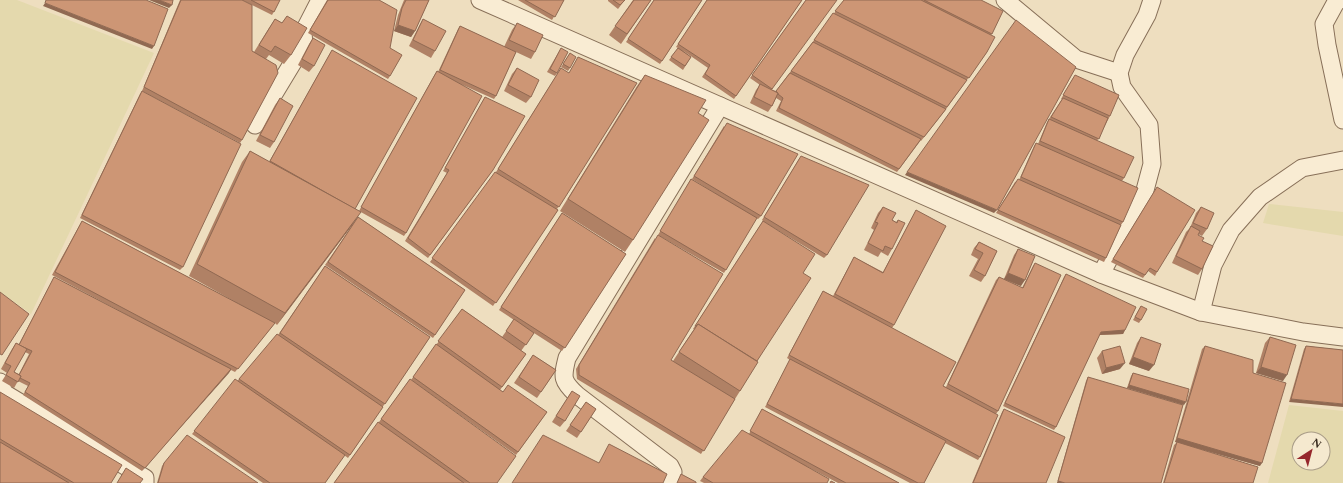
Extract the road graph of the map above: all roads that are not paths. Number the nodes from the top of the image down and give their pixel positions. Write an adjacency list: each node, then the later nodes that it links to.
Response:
1 (320, 0): 9 (street)
2 (480, 0): 7 (street)
3 (1005, 0): 6 (street)
4 (1152, 0): 6 (street)
5 (1340, 0): 8 (street)
6 (1119, 73): 11 (street)
7 (720, 106): 11 (street); 16 (street)
8 (1343, 120)
9 (255, 125)
10 (1343, 160): 12 (street)
11 (1101, 274): 12 (street)
12 (1200, 312): 13 (street)
13 (1343, 337)
14 (0, 382): 15 (street)
15 (145, 483)
16 (669, 483)

